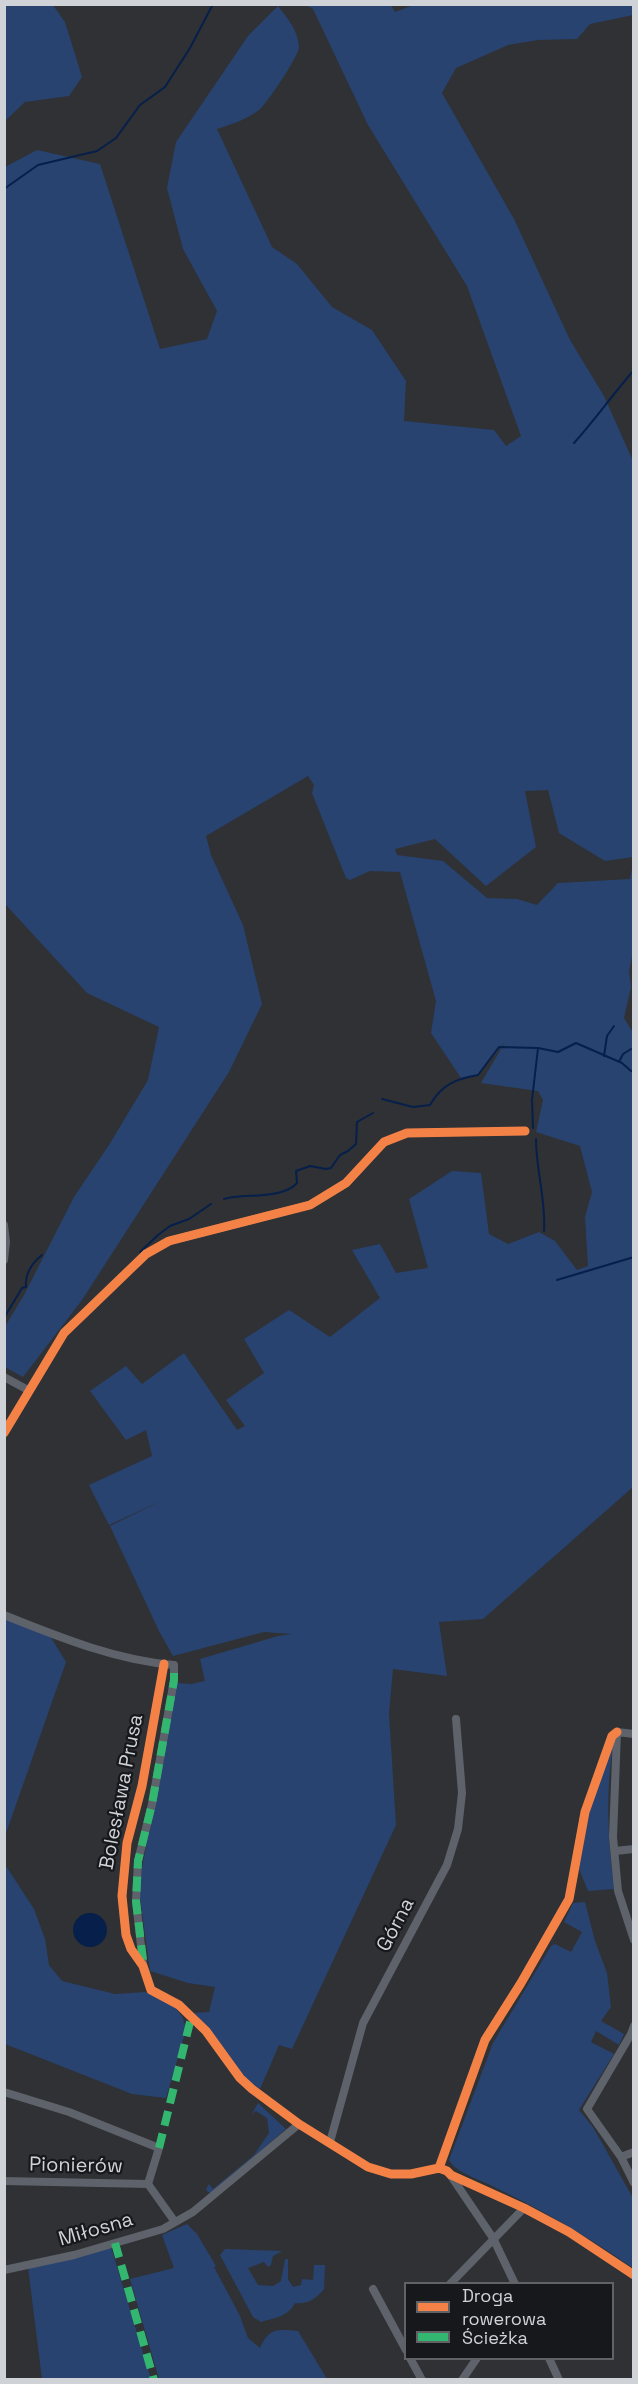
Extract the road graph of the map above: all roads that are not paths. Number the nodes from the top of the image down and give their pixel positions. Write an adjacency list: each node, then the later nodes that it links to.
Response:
1 (525, 1131): 5 (street)
2 (4, 1226): 3 (street)
3 (4, 1260)
4 (4, 1377): 5 (street)
5 (28, 1390): 6 (street)
6 (4, 1433)
7 (4, 1615): 8 (street)
8 (164, 1664): 15 (street, Bolesława Prusa); 15 (street)
9 (456, 1719): 19 (street, Górna)
10 (618, 1732): 11 (street); 13 (street); 22 (street)
11 (633, 1734)
12 (633, 1849): 13 (street)
13 (615, 1851): 14 (street)
14 (633, 1940)
15 (143, 1966): 18 (street, Bolesława Prusa)
16 (633, 2026): 21 (street)
17 (4, 2092): 26 (street)
18 (299, 2124): 19 (street, Bolesława Prusa); 28 (street, Miłosna)
19 (330, 2142): 22 (street, Bolesława Prusa)
20 (633, 2152): 21 (street)
21 (621, 2157): 25 (street)
22 (439, 2168): 23 (street)
23 (451, 2175): 27 (street); 29 (street)
24 (4, 2181): 26 (street, Pionierów)
25 (633, 2183)
26 (148, 2184): 28 (street)
27 (524, 2208): 29 (street); 31 (street)
28 (175, 2222): 30 (street, Miłosna)
29 (493, 2238): 32 (street); 33 (street)
30 (4, 2270)
31 (633, 2275)
32 (451, 2282)
33 (515, 2282)
34 (373, 2289): 35 (street)
35 (404, 2343)
36 (411, 2360): 39 (street)
37 (476, 2360): 40 (street)
38 (550, 2360): 41 (street)
39 (422, 2379)
40 (462, 2379)
41 (558, 2379)

